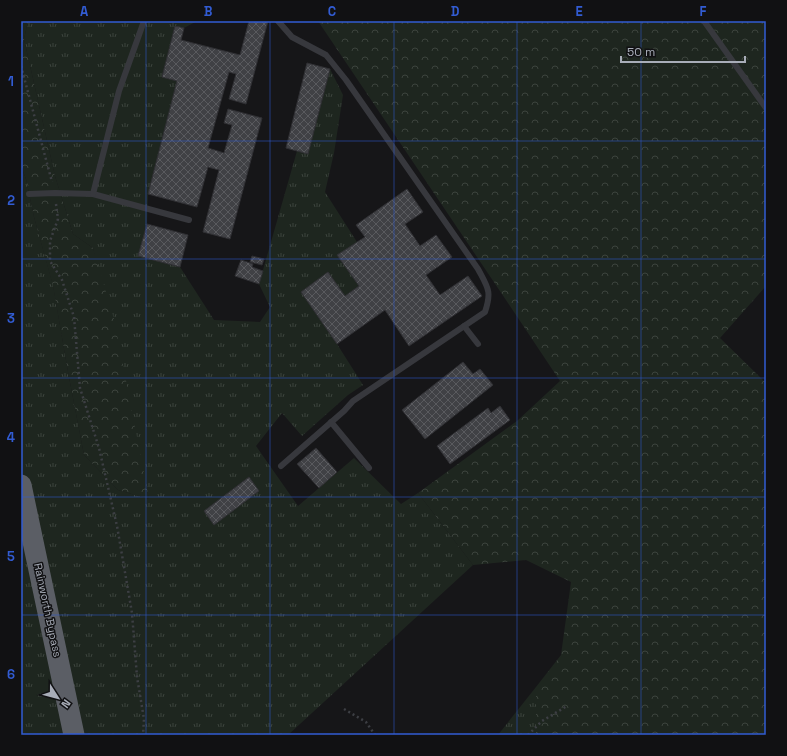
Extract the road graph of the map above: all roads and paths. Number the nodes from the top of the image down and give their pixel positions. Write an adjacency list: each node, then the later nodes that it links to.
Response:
1 (144, 21): 8 (lane)
2 (278, 21): 10 (lane)
3 (704, 21): 5 (lane)
4 (21, 66): 6 (path)
5 (766, 108)
6 (55, 193): 7 (lane); 8 (lane); 19 (path)
7 (29, 194)
8 (93, 194): 9 (lane)
9 (189, 220)
10 (464, 326): 11 (lane); 12 (lane)
11 (478, 344)
12 (331, 422): 13 (lane); 14 (lane)
13 (281, 466)
14 (369, 468)
15 (21, 485): 18 (highway, Rainworth Bypass)
16 (566, 706): 21 (path)
17 (344, 709): 20 (path)
18 (74, 735)
19 (143, 735)
20 (375, 735)
21 (528, 735)

